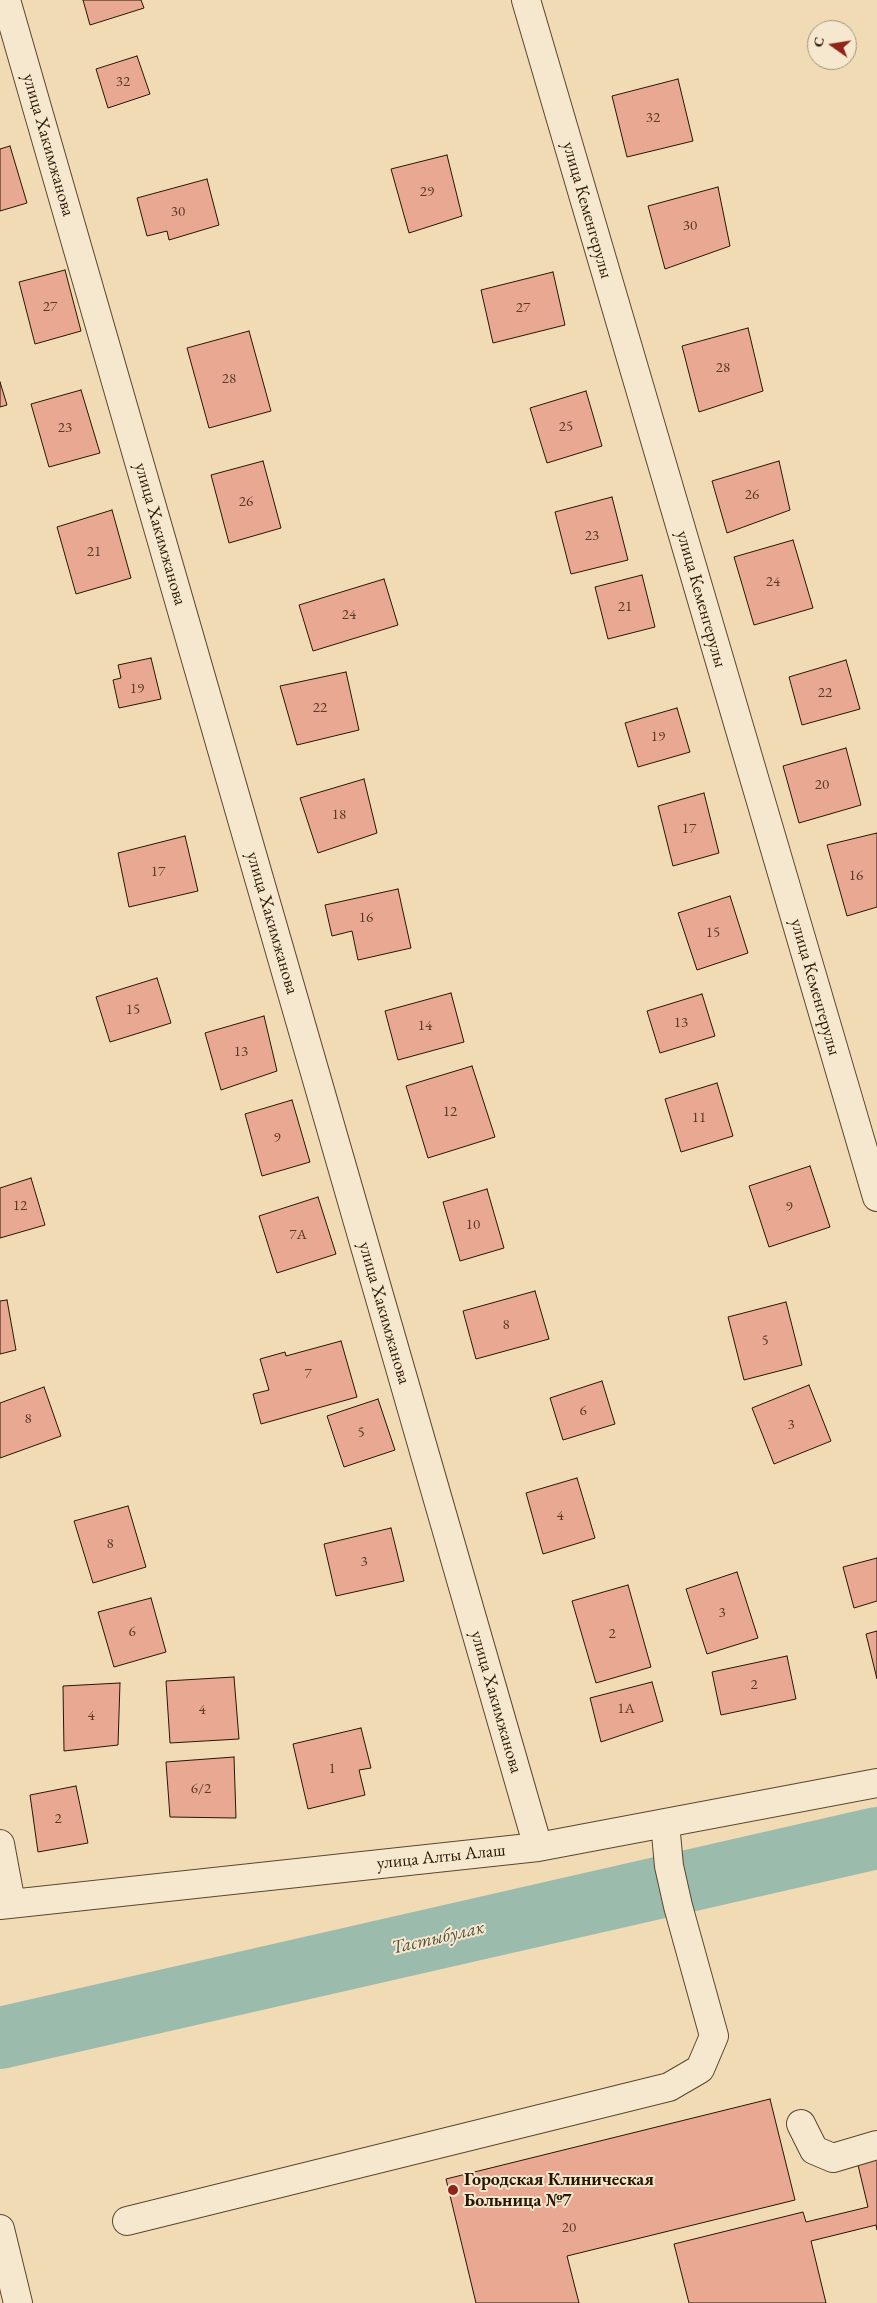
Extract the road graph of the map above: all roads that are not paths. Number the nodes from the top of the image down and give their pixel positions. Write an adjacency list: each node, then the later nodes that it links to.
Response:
1 (6, 0): 7 (street, улица Хакимжанова)
2 (526, 0): 3 (street, улица Кеменгерулы)
3 (877, 1197)
4 (877, 1783): 5 (street, улица Алты Алаш)
5 (665, 1823): 7 (street, улица Алты Алаш); 11 (street)
6 (0, 1844): 8 (street)
7 (538, 1847): 8 (street, улица Алты Алаш)
8 (6, 1904)
9 (800, 2124): 10 (street)
10 (877, 2145)
11 (127, 2221)
12 (0, 2229): 13 (street)
13 (18, 2303)

